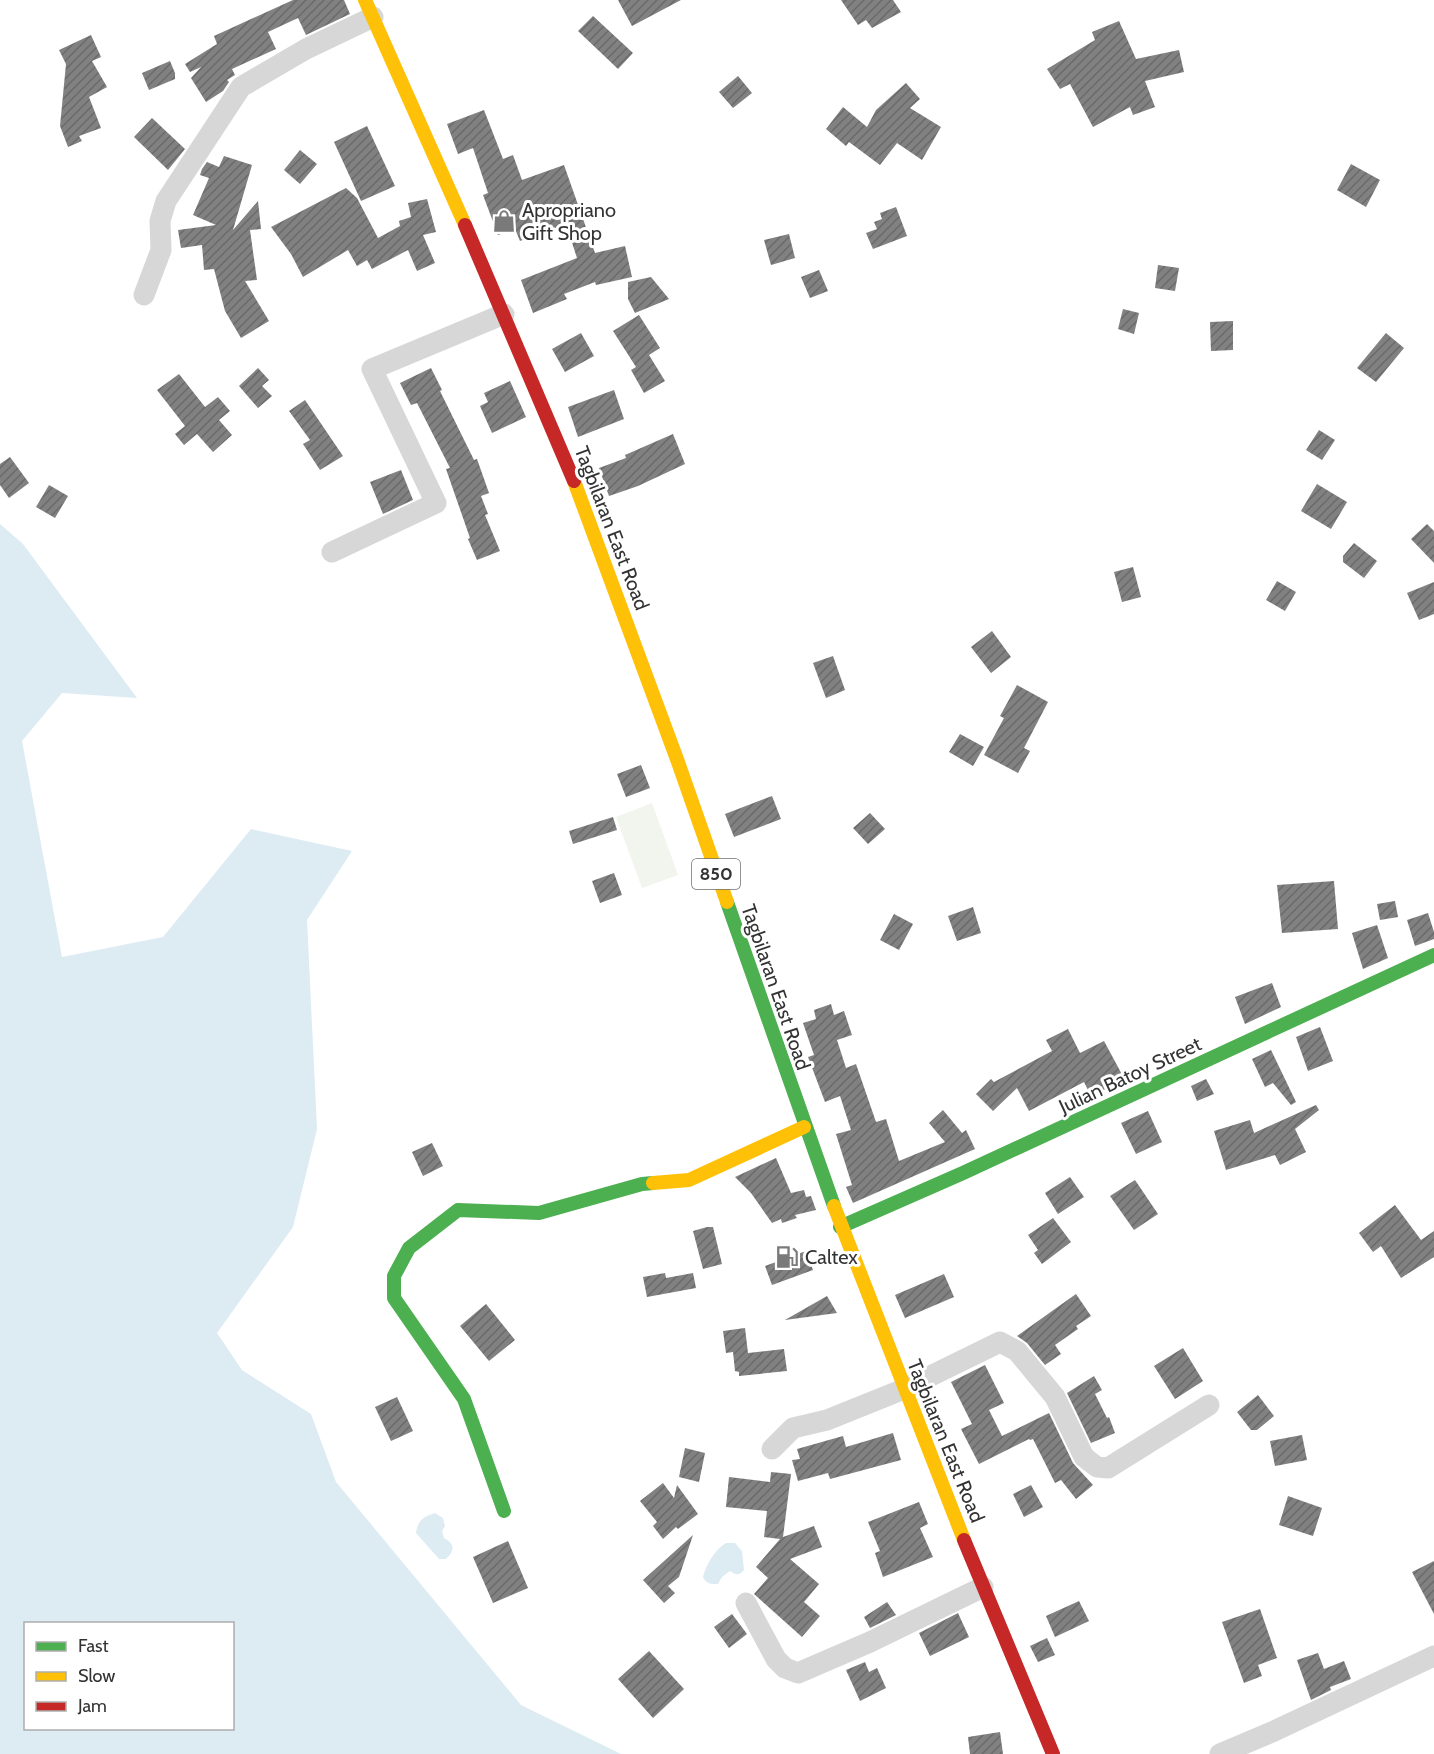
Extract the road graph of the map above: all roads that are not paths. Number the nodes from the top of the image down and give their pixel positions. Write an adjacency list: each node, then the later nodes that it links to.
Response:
1 (369, 9): 2 (street); 3 (main road, Tagbilaran East Road / 850)
2 (144, 295)
3 (504, 314): 4 (street); 6 (main road, Tagbilaran East Road / 850)
4 (332, 552)
5 (1434, 955): 7 (main road, Julian Batoy Street)
6 (804, 1127): 7 (main road, Tagbilaran East Road / 850); 11 (main road)
7 (840, 1227): 8 (main road, Tagbilaran East Road / 850)
8 (904, 1389): 9 (street); 10 (street); 12 (main road, Tagbilaran East Road / 850)
9 (1209, 1405)
10 (772, 1449)
11 (504, 1511)
12 (983, 1587): 13 (street); 15 (main road, Tagbilaran East Road / 850)
13 (746, 1603)
14 (1434, 1656): 16 (street)
15 (1053, 1754)
16 (1220, 1754)

